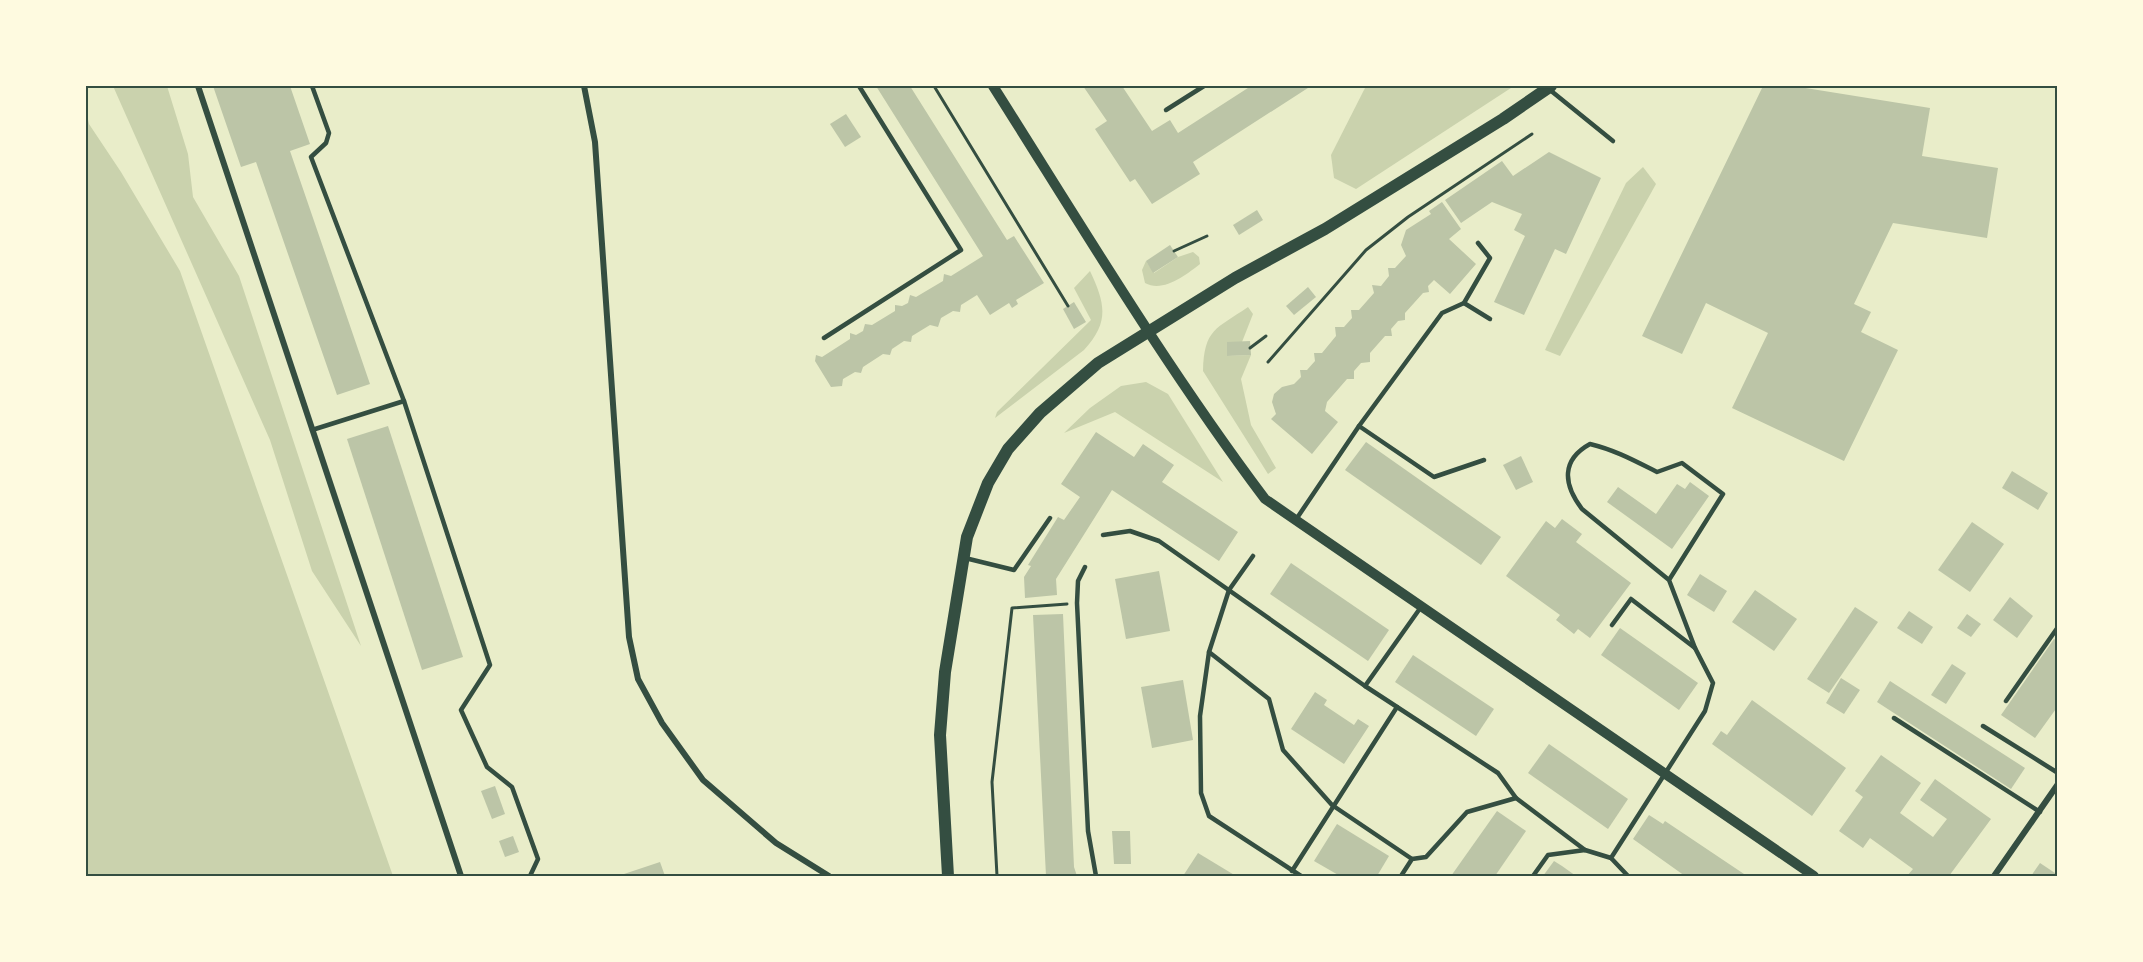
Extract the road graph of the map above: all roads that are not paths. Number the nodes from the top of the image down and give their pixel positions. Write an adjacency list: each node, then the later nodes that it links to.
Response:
1 (198, 86): 17 (street)
2 (312, 86): 15 (lane)
3 (584, 86): 49 (street)
4 (859, 86): 14 (lane)
5 (993, 86): 13 (street)
6 (1204, 86): 8 (lane)
7 (1549, 87): 9 (lane); 13 (main road)
8 (1166, 110)
9 (1613, 141)
10 (1478, 243): 11 (lane)
11 (1464, 303): 12 (lane); 16 (lane)
12 (1490, 319)
13 (1147, 330): 20 (street); 23 (main road)
14 (824, 338)
15 (404, 401): 17 (lane); 48 (lane)
16 (1359, 426): 18 (lane); 20 (lane)
17 (312, 430): 47 (street)
18 (1484, 460)
19 (1050, 518): 23 (lane)
20 (1295, 521): 27 (street)
21 (1103, 535): 26 (lane)
22 (1252, 556): 26 (lane)
23 (962, 557): 50 (main road)
24 (1085, 567): 51 (lane)
25 (1669, 580): 25 (lane); 30 (lane)
26 (1228, 590): 31 (lane); 32 (lane)
27 (1421, 607): 32 (lane); 38 (street)
28 (1612, 625): 30 (lane)
29 (2058, 627): 33 (lane)
30 (1695, 648): 38 (lane)
31 (1209, 652): 41 (lane); 46 (lane)
32 (1365, 686): 34 (lane)
33 (2006, 701)
34 (1397, 707): 40 (lane); 41 (lane)
35 (1894, 718): 42 (lane)
36 (1983, 726): 37 (lane)
37 (2058, 773)
38 (1665, 774): 44 (lane); 56 (street)
39 (2058, 784): 42 (street)
40 (1516, 798): 43 (lane); 45 (lane)
41 (1332, 805): 45 (lane); 46 (lane)
42 (2040, 812): 57 (street)
43 (1585, 850): 44 (lane); 54 (lane)
44 (1611, 858): 55 (lane)
45 (1412, 859): 53 (lane)
46 (1292, 870): 52 (lane)
47 (461, 876)
48 (530, 876)
49 (829, 876)
50 (948, 876)
51 (1096, 876)
52 (1301, 876)
53 (1401, 876)
54 (1533, 876)
55 (1628, 876)
56 (1814, 876)
57 (1994, 876)

